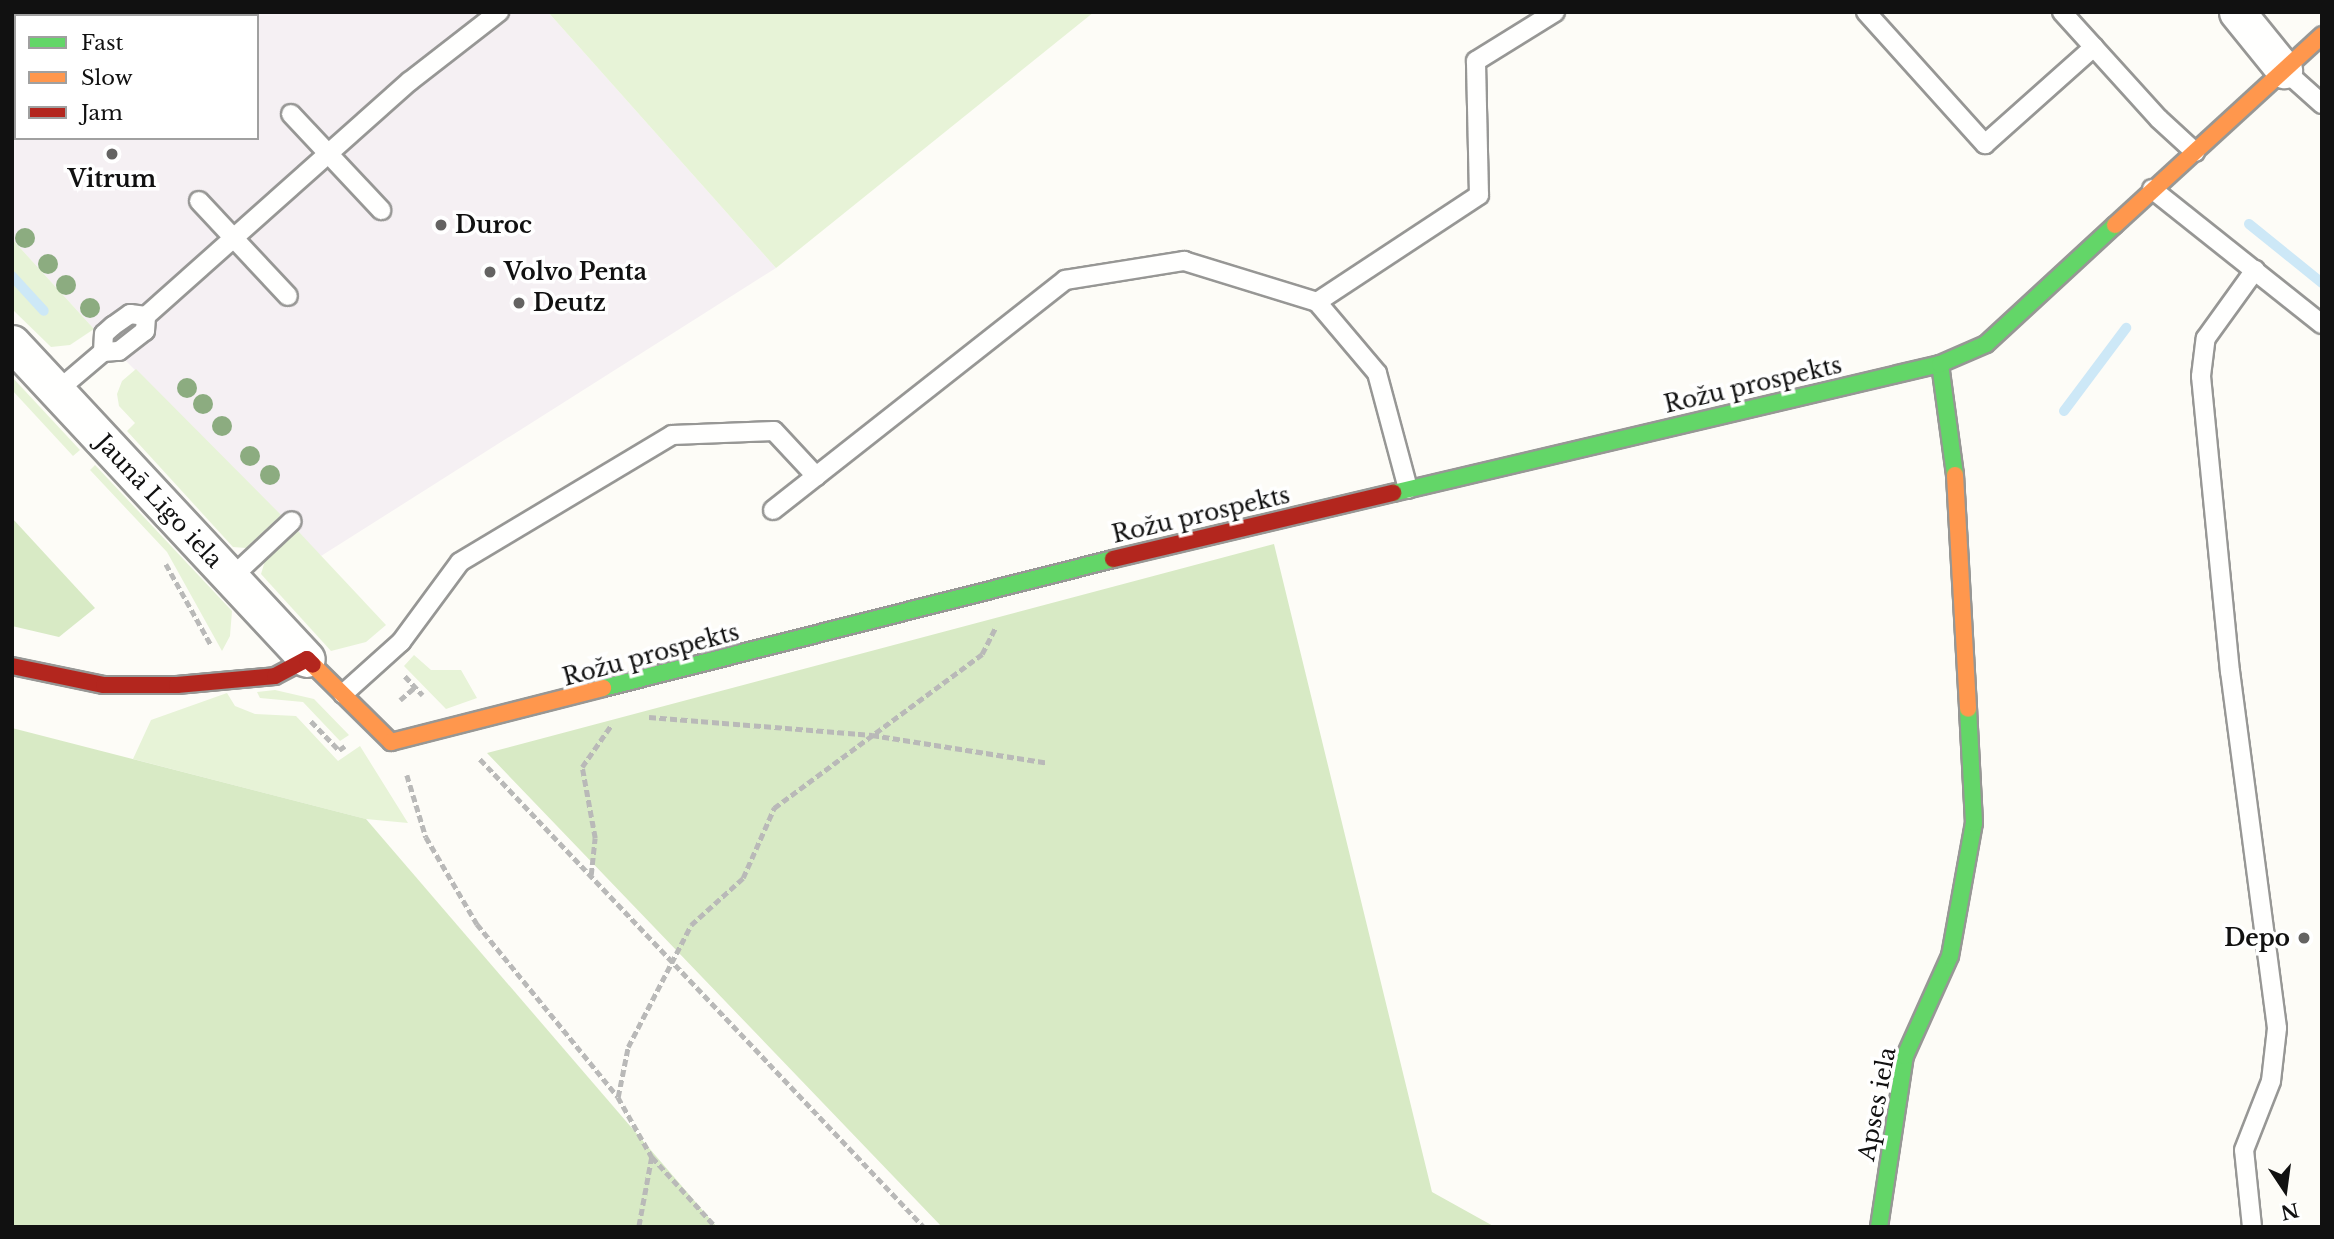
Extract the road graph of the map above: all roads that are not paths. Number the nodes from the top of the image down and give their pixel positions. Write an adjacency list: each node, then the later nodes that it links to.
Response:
1 (499, 12): 12 (lane)
2 (1555, 12): 19 (lane)
3 (1866, 12): 7 (lane)
4 (2062, 12): 7 (lane)
5 (2237, 12): 8 (street)
6 (2322, 35): 8 (street, Rožu prospekts)
7 (2094, 47): 11 (lane)
8 (2284, 70): 9 (lane); 11 (street, Rožu prospekts)
9 (2322, 104)
10 (291, 114): 12 (lane)
11 (2195, 152): 13 (street, Rožu prospekts)
12 (328, 154): 15 (lane); 16 (lane)
13 (2152, 189): 17 (lane); 22 (street, Rožu prospekts)
14 (199, 201): 16 (lane)
15 (381, 210)
16 (234, 237): 18 (lane); 23 (lane)
17 (2255, 270): 20 (lane); 33 (lane)
18 (288, 296)
19 (1317, 302): 24 (lane); 25 (lane)
20 (2322, 324)
21 (12, 343): 23 (street, Jaunā Līgo iela)
22 (1940, 364): 25 (street, Rožu prospekts); 32 (street, Apses iela)
23 (57, 391): 28 (street, Jaunā Līgo iela)
24 (816, 476): 26 (lane); 31 (lane)
25 (1408, 489): 31 (street, Rožu prospekts)
26 (774, 510)
27 (292, 521): 28 (lane)
28 (231, 579): 29 (street, Jaunā Līgo iela)
29 (307, 659): 30 (street); 31 (street)
30 (12, 666)
31 (343, 694)
32 (1879, 1227)
33 (2252, 1227)

